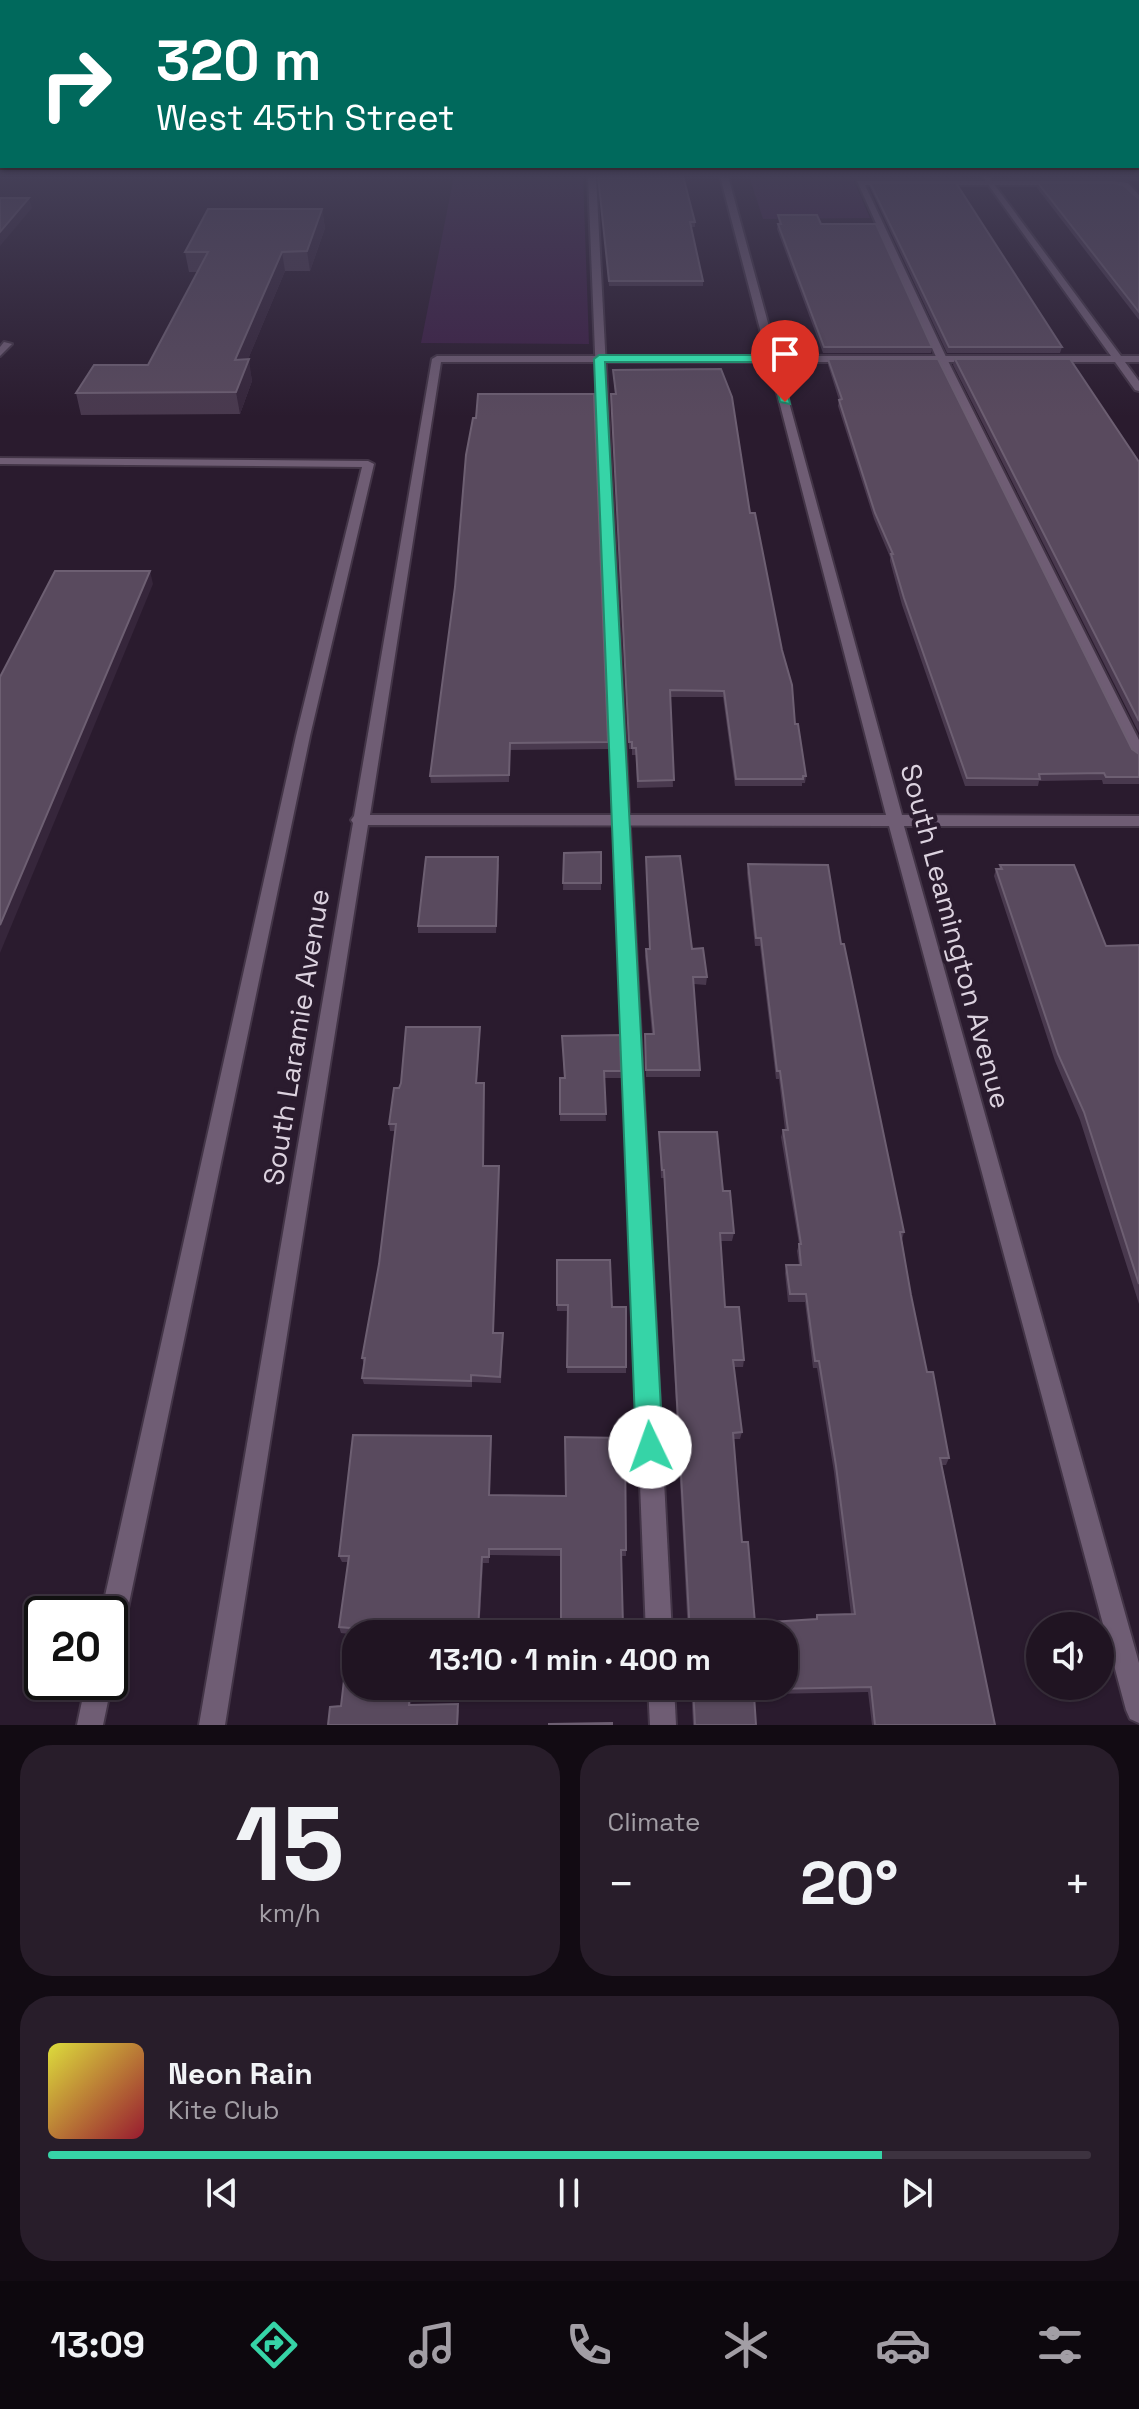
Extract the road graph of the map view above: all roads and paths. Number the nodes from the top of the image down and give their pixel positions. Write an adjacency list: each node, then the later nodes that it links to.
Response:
1 (595, 256): 5 (street)
2 (746, 256): 6 (street, South Leamington Avenue)
3 (894, 256): 7 (street)
4 (1043, 256): 8 (street)
5 (599, 359): 6 (street); 13 (street, South Laramie Avenue); 14 (street)
6 (774, 359): 7 (street); 15 (street, South Leamington Avenue)
7 (942, 359): 8 (street); 12 (street)
8 (1119, 359): 9 (street); 10 (street)
9 (1139, 359)
10 (1139, 388)
11 (0, 461): 17 (street)
12 (1139, 755)
13 (359, 820): 14 (street); 23 (street, South Laramie Avenue)
14 (619, 820): 15 (street); 18 (street)
15 (895, 820): 16 (street); 21 (street, South Leamington Avenue)
16 (1139, 821)
17 (118, 1596)
18 (658, 1620)
19 (95, 1700): 22 (street)
20 (662, 1700): 24 (street)
21 (1139, 1710)
22 (90, 1725)
23 (212, 1725)
24 (663, 1725)

